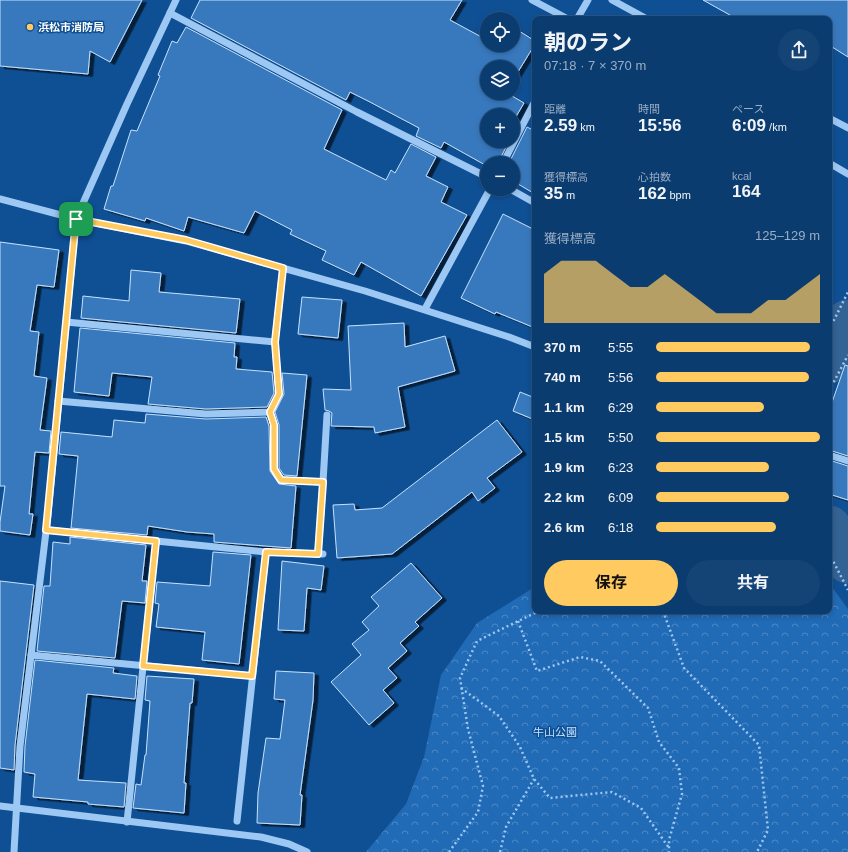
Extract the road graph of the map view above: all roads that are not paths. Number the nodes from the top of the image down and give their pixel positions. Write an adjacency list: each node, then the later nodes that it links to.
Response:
1 (176, 0): 5 (street)
2 (532, 0): 6 (street)
3 (588, 0): 7 (street)
4 (612, 0): 8 (street)
5 (170, 13): 14 (street); 20 (street)
6 (562, 16)
7 (579, 16)
8 (641, 16)
9 (532, 107): 12 (street)
10 (832, 120): 11 (street)
11 (848, 128)
12 (507, 156)
13 (832, 165): 15 (street)
14 (480, 173)
15 (848, 174)
16 (520, 195): 19 (street)
17 (486, 196): 22 (street)
18 (0, 199): 20 (street)
19 (532, 201)
20 (76, 219): 21 (street); 23 (street)
21 (283, 268): 22 (street); 24 (street)
22 (425, 310): 25 (street)
23 (66, 322): 24 (street); 26 (street)
24 (275, 342): 27 (street)
25 (532, 346)
26 (58, 401): 27 (street); 32 (street)
27 (270, 412): 31 (street)
28 (327, 415): 31 (street)
29 (832, 456): 30 (street)
30 (848, 461)
31 (323, 482): 34 (street)
32 (46, 530): 33 (street); 35 (street)
33 (156, 541): 34 (street); 36 (street)
34 (266, 552): 37 (street)
35 (31, 655): 36 (street); 39 (street)
36 (143, 666): 37 (street); 41 (street)
37 (252, 676): 40 (street)
38 (0, 806): 39 (street)
39 (16, 809): 41 (street); 42 (street)
40 (237, 821)
41 (127, 822): 43 (street)
42 (14, 852)
43 (307, 852)

